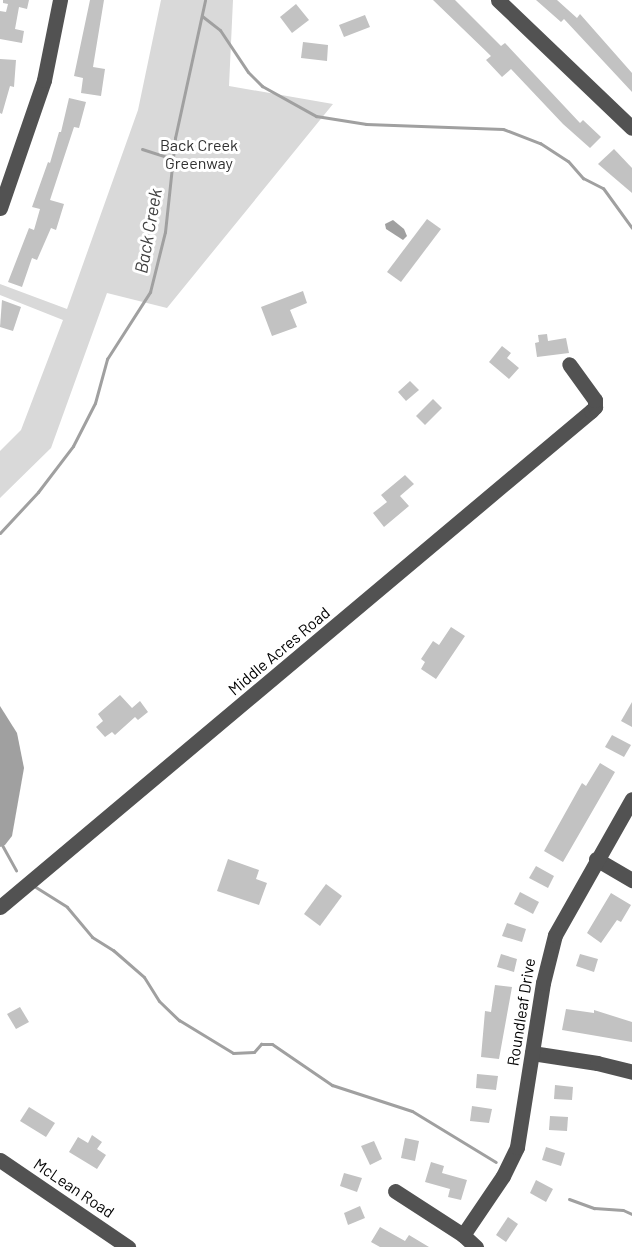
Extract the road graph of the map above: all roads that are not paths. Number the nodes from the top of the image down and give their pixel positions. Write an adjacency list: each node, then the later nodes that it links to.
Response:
1 (60, 0): 4 (street)
2 (498, 0): 3 (street)
3 (632, 128)
4 (0, 208)
5 (569, 364): 9 (street, Middle Acres Road)
6 (632, 800): 7 (street, Roundleaf Drive)
7 (596, 859): 8 (street); 10 (street, Roundleaf Drive)
8 (632, 880)
9 (0, 907)
10 (532, 1053): 11 (street); 14 (street, Roundleaf Drive)
11 (632, 1072)
12 (0, 1160): 15 (street, McLean Road)
13 (395, 1191): 14 (street)
14 (463, 1235): 16 (street)
15 (128, 1247)
16 (476, 1247)

